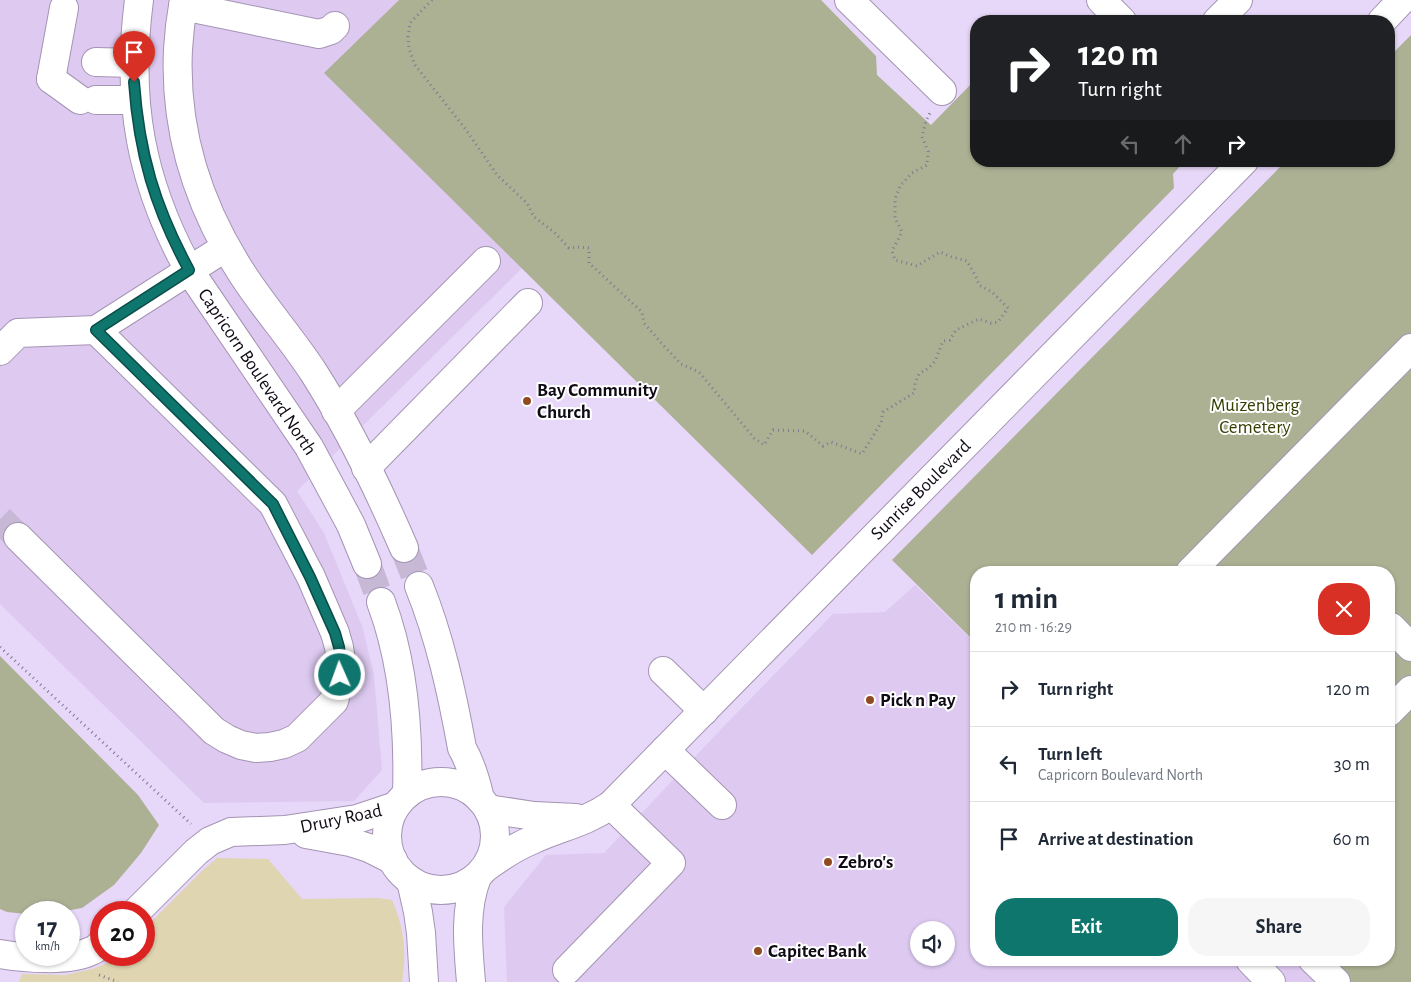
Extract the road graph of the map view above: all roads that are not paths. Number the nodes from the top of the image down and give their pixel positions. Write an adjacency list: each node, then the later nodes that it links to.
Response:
1 (139, 0): 12 (street, Capricorn Boulevard North)
2 (849, 0): 14 (street)
3 (1101, 0): 8 (street)
4 (1238, 0): 9 (street)
5 (1402, 0): 10 (street)
6 (183, 3): 11 (street); 17 (street)
7 (64, 8): 13 (street)
8 (1116, 15)
9 (1223, 15)
10 (1388, 15)
11 (335, 26)
12 (134, 63): 13 (street); 15 (street, Capricorn Boulevard North)
13 (51, 79): 15 (street)
14 (942, 91)
15 (135, 100): 19 (street, Capricorn Boulevard North)
16 (1238, 167): 37 (street, Sunrise Boulevard)
17 (226, 246): 19 (street); 24 (street)
18 (486, 261): 24 (street)
19 (189, 270): 21 (street); 28 (street, Capricorn Boulevard North)
20 (528, 303): 25 (street)
21 (96, 330): 23 (street); 26 (street)
22 (1411, 348): 29 (street)
23 (0, 351)
24 (336, 411): 25 (street)
25 (366, 468): 27 (street)
26 (18, 537)
27 (404, 548)
28 (367, 564)
29 (1196, 566)
30 (419, 586): 40 (street)
31 (381, 602): 39 (street)
32 (1395, 631): 33 (street)
33 (1411, 647)
34 (662, 671): 37 (street)
35 (1411, 690): 36 (street)
36 (1395, 706)
37 (704, 711): 38 (street, Sunrise Boulevard)
38 (665, 750): 41 (street); 42 (street, Sunrise Boulevard)
39 (402, 800): 40 (street); 43 (street, Drury Road); 44 (street)
40 (484, 804): 42 (street); 45 (street)
41 (722, 805)
42 (603, 810): 45 (street, Sunrise Boulevard); 52 (street)
43 (285, 830): 44 (street, Drury Road); 47 (street, Drury Road)
44 (392, 860): 46 (street)
45 (481, 872): 46 (street); 54 (street)
46 (411, 881): 53 (street)
47 (147, 901)
48 (90, 951): 49 (street)
49 (0, 954)
50 (1256, 966): 55 (street)
51 (1319, 966): 56 (street)
52 (567, 970)
53 (421, 979)
54 (471, 982)
55 (1271, 982)
56 (1336, 982)

